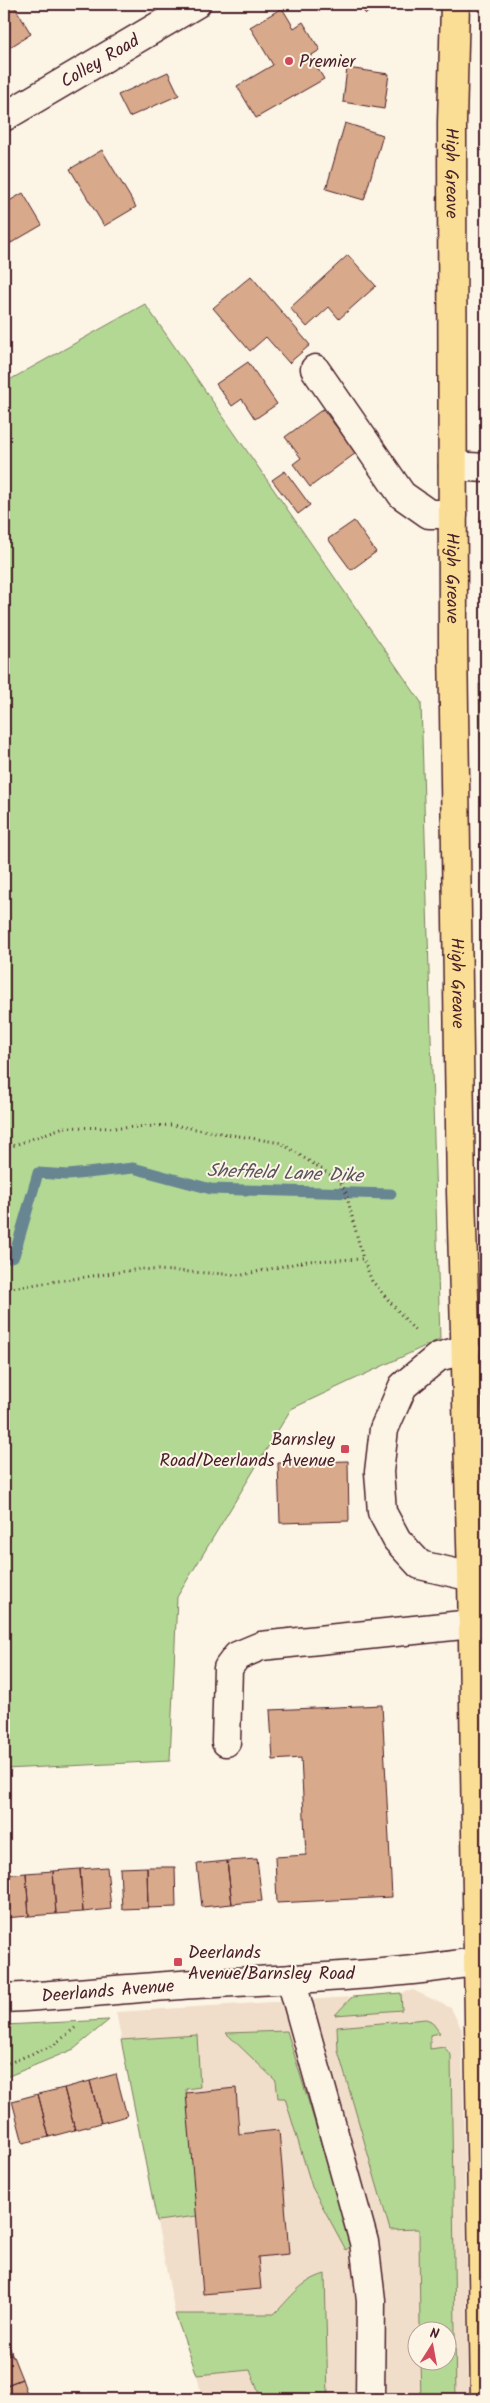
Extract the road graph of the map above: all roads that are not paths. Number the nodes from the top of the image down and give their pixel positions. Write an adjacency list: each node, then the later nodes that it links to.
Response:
1 (196, 4): 3 (street, Colley Road)
2 (455, 4): 5 (main road, High Greave)
3 (4, 117)
4 (316, 369): 7 (street)
5 (453, 466): 6 (street); 7 (main road, High Greave)
6 (486, 468)
7 (453, 514): 8 (main road, High Greave)
8 (466, 1349): 9 (main road, High Greave); 9 (street)
9 (472, 1577): 10 (main road, High Greave)
10 (472, 1624): 11 (street); 12 (main road, High Greave)
11 (226, 1742)
12 (483, 1960): 13 (street, Deerlands Avenue); 16 (main road, High Greave)
13 (291, 1980): 14 (street, Deerlands Avenue); 15 (street)
14 (4, 1998)
15 (370, 2399)
16 (485, 2399)

